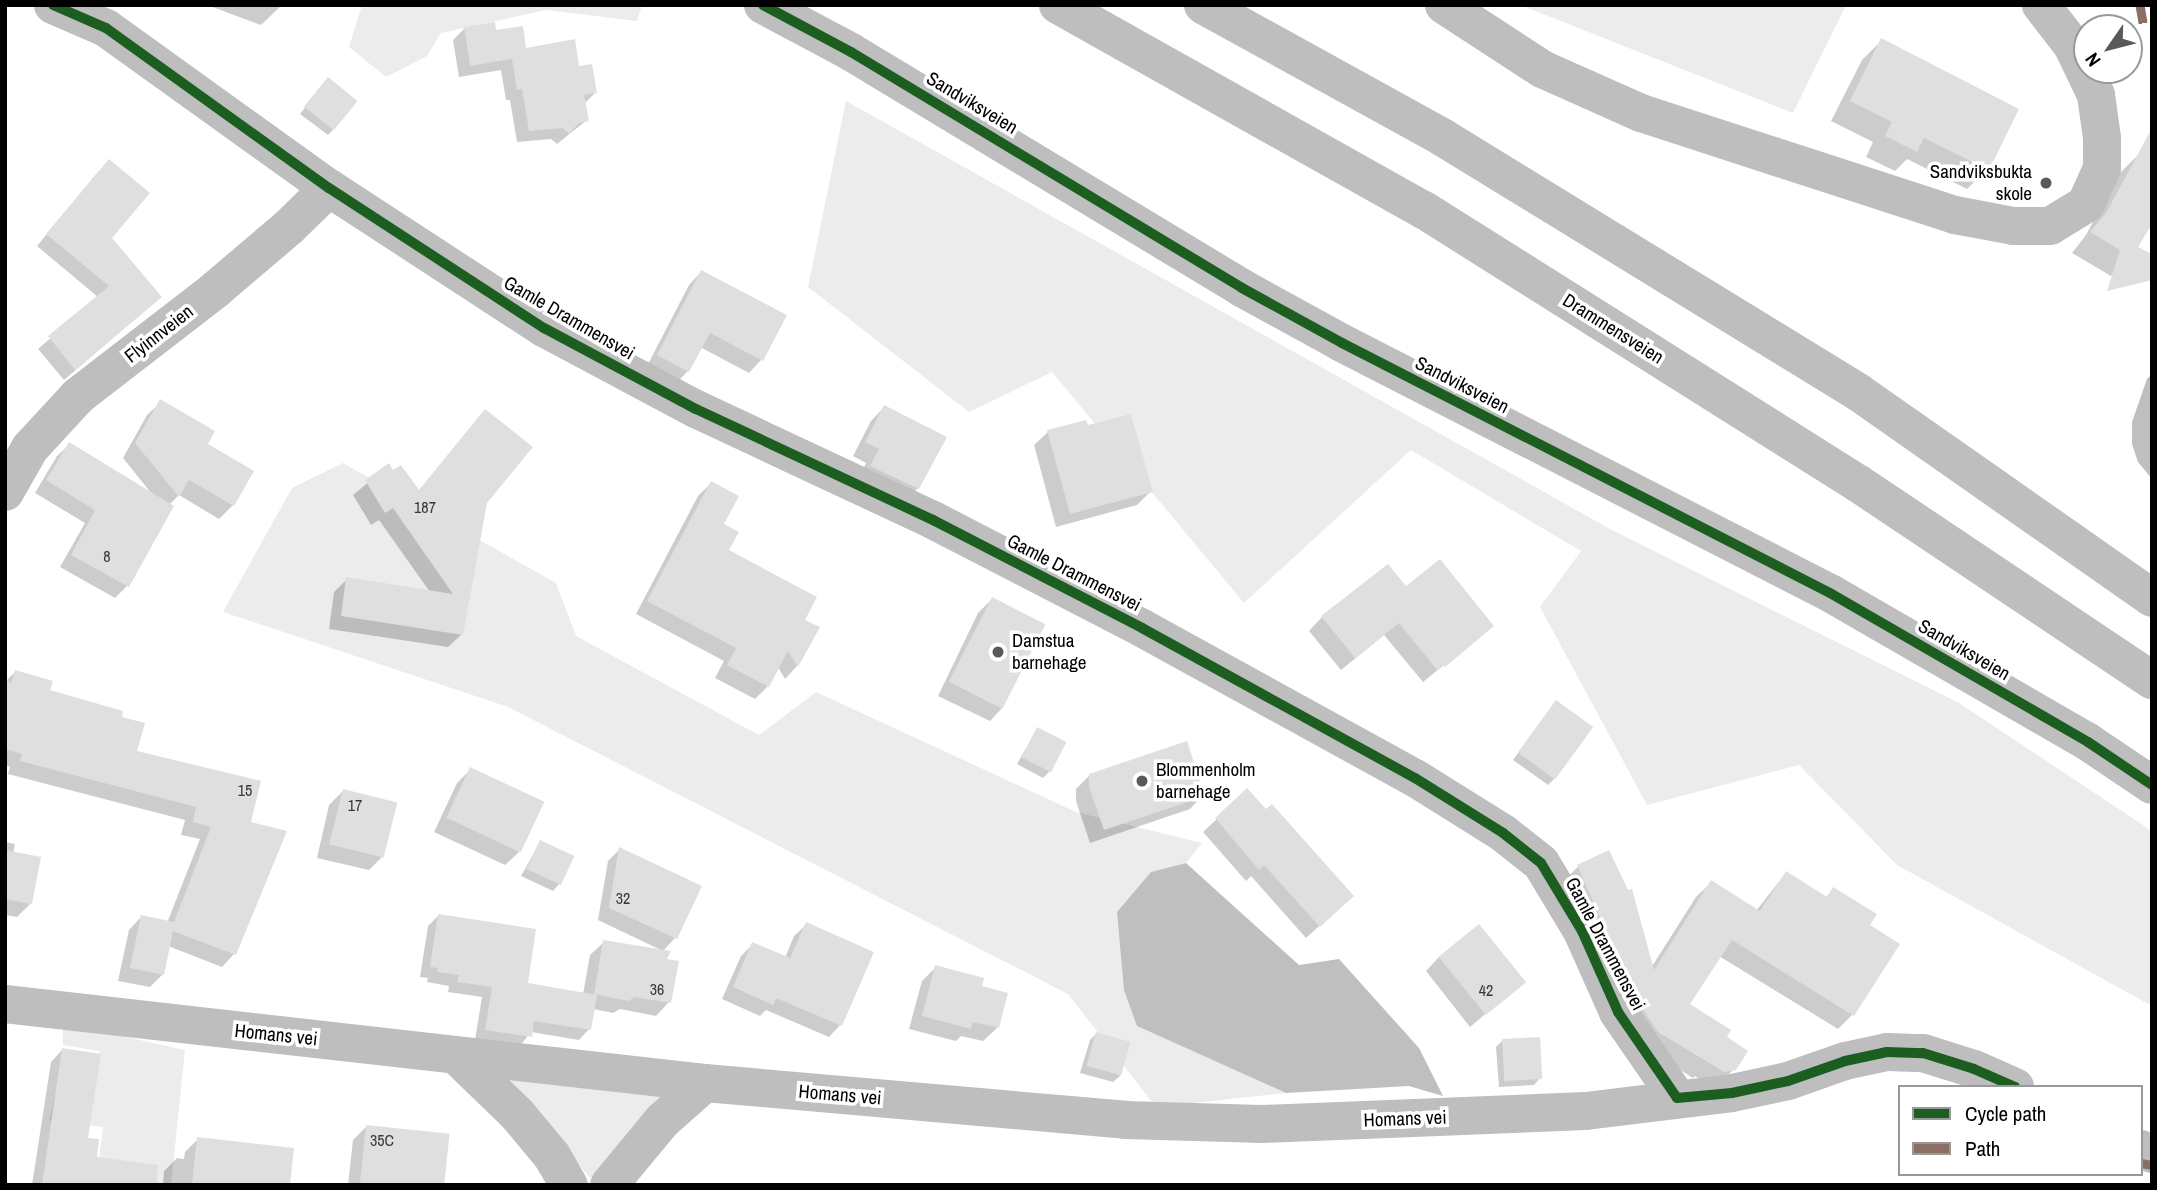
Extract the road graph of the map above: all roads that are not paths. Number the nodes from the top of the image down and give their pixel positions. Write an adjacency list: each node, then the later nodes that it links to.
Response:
1 (53, 5): 7 (main road, Gamle Drammensvei)
2 (763, 5): 11 (main road, Sandviksveien)
3 (1058, 5): 10 (main road, Drammensveien)
4 (1203, 5): 9 (main road)
5 (1444, 5): 6 (main road)
6 (2041, 5)
7 (329, 188): 8 (main road, Flyinnveien); 16 (main road, Gamle Drammensvei)
8 (5, 492)
9 (2152, 598)
10 (2152, 680)
11 (2152, 785)
12 (5, 1004): 13 (main road, Homans vei)
13 (458, 1057): 14 (main road, Homans vei); 17 (main road)
14 (705, 1083): 16 (main road, Homans vei); 18 (main road)
15 (2010, 1085): 16 (main road)
16 (1676, 1098)
17 (569, 1185)
18 (609, 1185)

